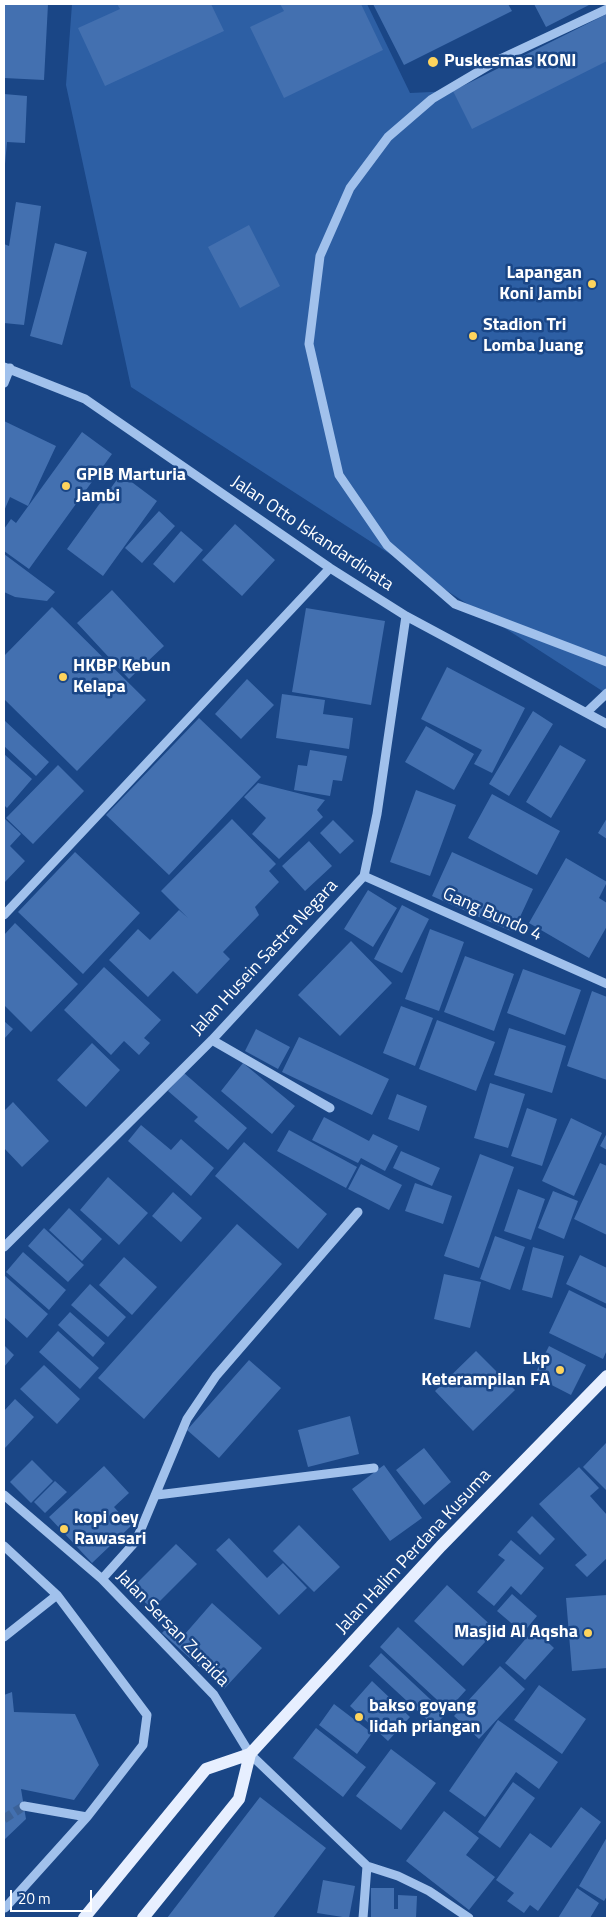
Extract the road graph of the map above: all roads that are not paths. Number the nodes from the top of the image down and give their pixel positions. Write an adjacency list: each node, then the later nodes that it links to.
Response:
1 (607, 9): 6 (street)
2 (7, 367): 3 (street); 4 (street, Jalan Otto Iskandardinata)
3 (4, 383)
4 (330, 568): 5 (street, Jalan Otto Iskandardinata); 11 (street)
5 (406, 616): 8 (street, Jalan Otto Iskandardinata); 10 (street, Jalan Husein Sastra Negara)
6 (607, 662)
7 (607, 693): 8 (street)
8 (587, 712): 9 (street, Jalan Otto Iskandardinata)
9 (607, 724)
10 (364, 876): 12 (street, Gang Bundo 4); 13 (street, Jalan Husein Sastra Negara)
11 (4, 916)
12 (607, 984)
13 (212, 1040): 14 (street); 16 (street, Jalan Husein Sastra Negara)
14 (330, 1108)
15 (358, 1212): 19 (street)
16 (4, 1248)
17 (606, 1379): 25 (main road, Jalan Halim Perdana Kusuma)
18 (374, 1468): 19 (street)
19 (157, 1494): 22 (street)
20 (4, 1495): 22 (street, Jalan Sersan Zuraida)
21 (4, 1546): 23 (street)
22 (102, 1579): 25 (street, Jalan Sersan Zuraida)
23 (58, 1595): 24 (street); 27 (street)
24 (4, 1637)
25 (250, 1754): 28 (street, Jalan Sersan Zuraida); 30 (main road, Jalan Halim Perdana Kusuma); 31 (main road, Jalan Halim Perdana Kusuma)
26 (24, 1806): 27 (street)
27 (87, 1818): 29 (street)
28 (367, 1866): 32 (street); 33 (street, Jalan Sersan Zuraida)
29 (4, 1908)
30 (84, 1918)
31 (143, 1918)
32 (363, 1918)
33 (469, 1918)

